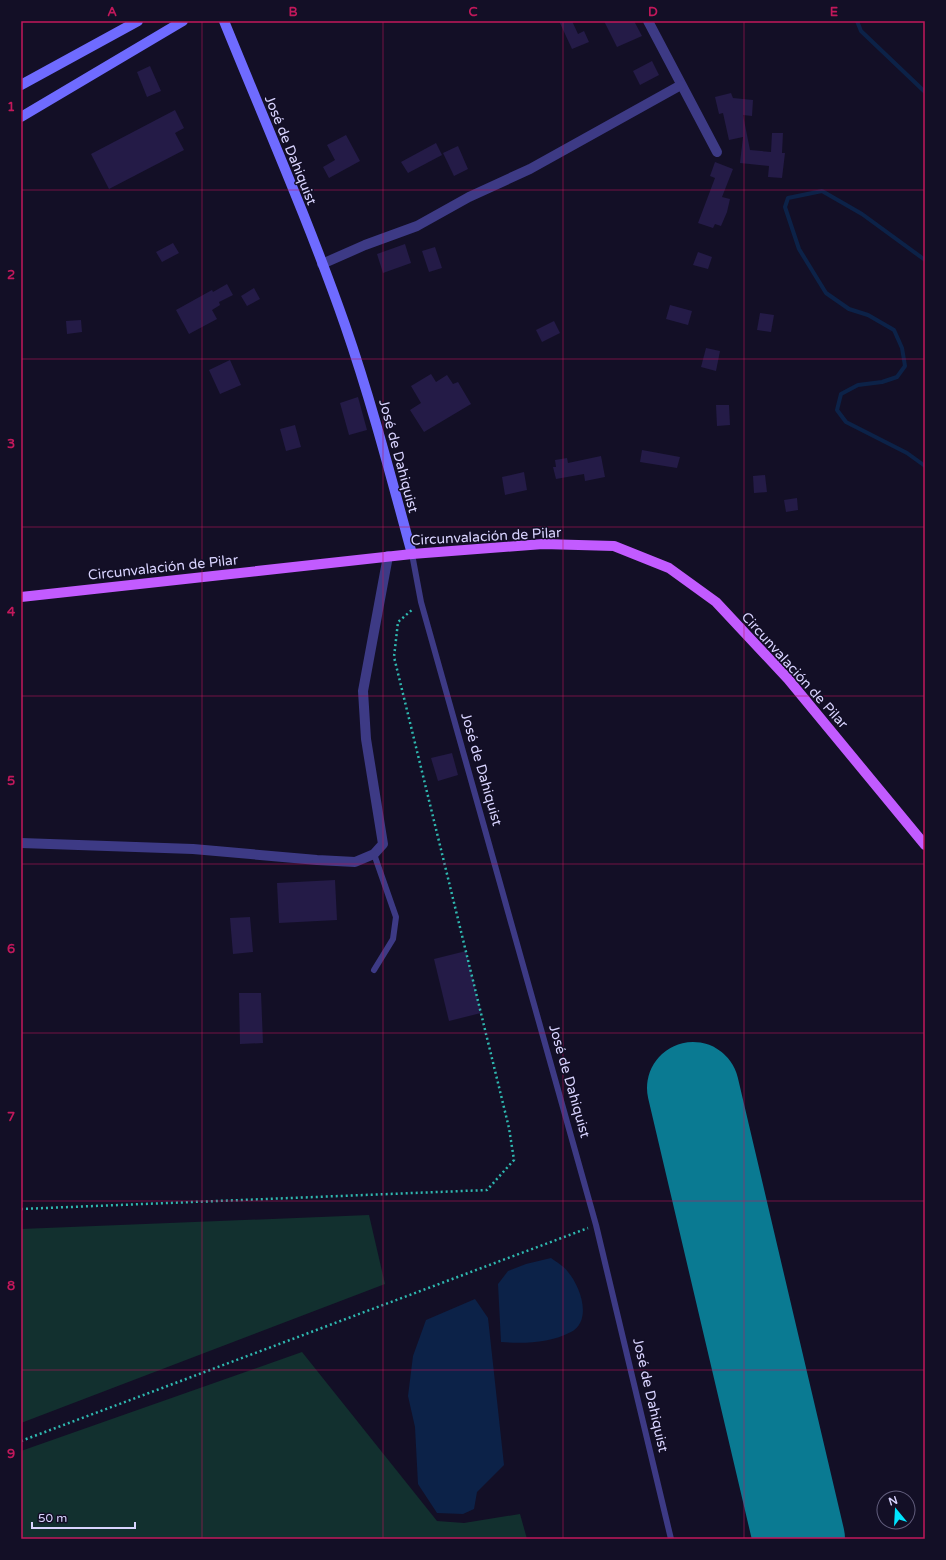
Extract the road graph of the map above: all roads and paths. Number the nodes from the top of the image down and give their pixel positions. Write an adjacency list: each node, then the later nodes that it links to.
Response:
1 (138, 21): 5 (main road)
2 (183, 21): 7 (main road)
3 (224, 21): 9 (main road, José de Dahiquist)
4 (648, 21): 6 (street)
5 (21, 85)
6 (681, 85): 8 (street); 9 (street)
7 (21, 117)
8 (717, 152)
9 (322, 264): 10 (main road, José de Dahiquist)
10 (412, 554): 11 (main road, Circunvalación de Pilar); 13 (lane, José de Dahiquist); 15 (main road, Circunvalación de Pilar)
11 (388, 556): 12 (main road, Circunvalación de Pilar); 16 (street)
12 (21, 597)
13 (421, 602): 18 (path); 19 (lane, José de Dahiquist)
14 (21, 843): 16 (street)
15 (925, 845)
16 (374, 854): 17 (lane)
17 (374, 970)
18 (21, 1209)
19 (596, 1225): 20 (path); 21 (lane, José de Dahiquist)
20 (21, 1441)
21 (671, 1539)

